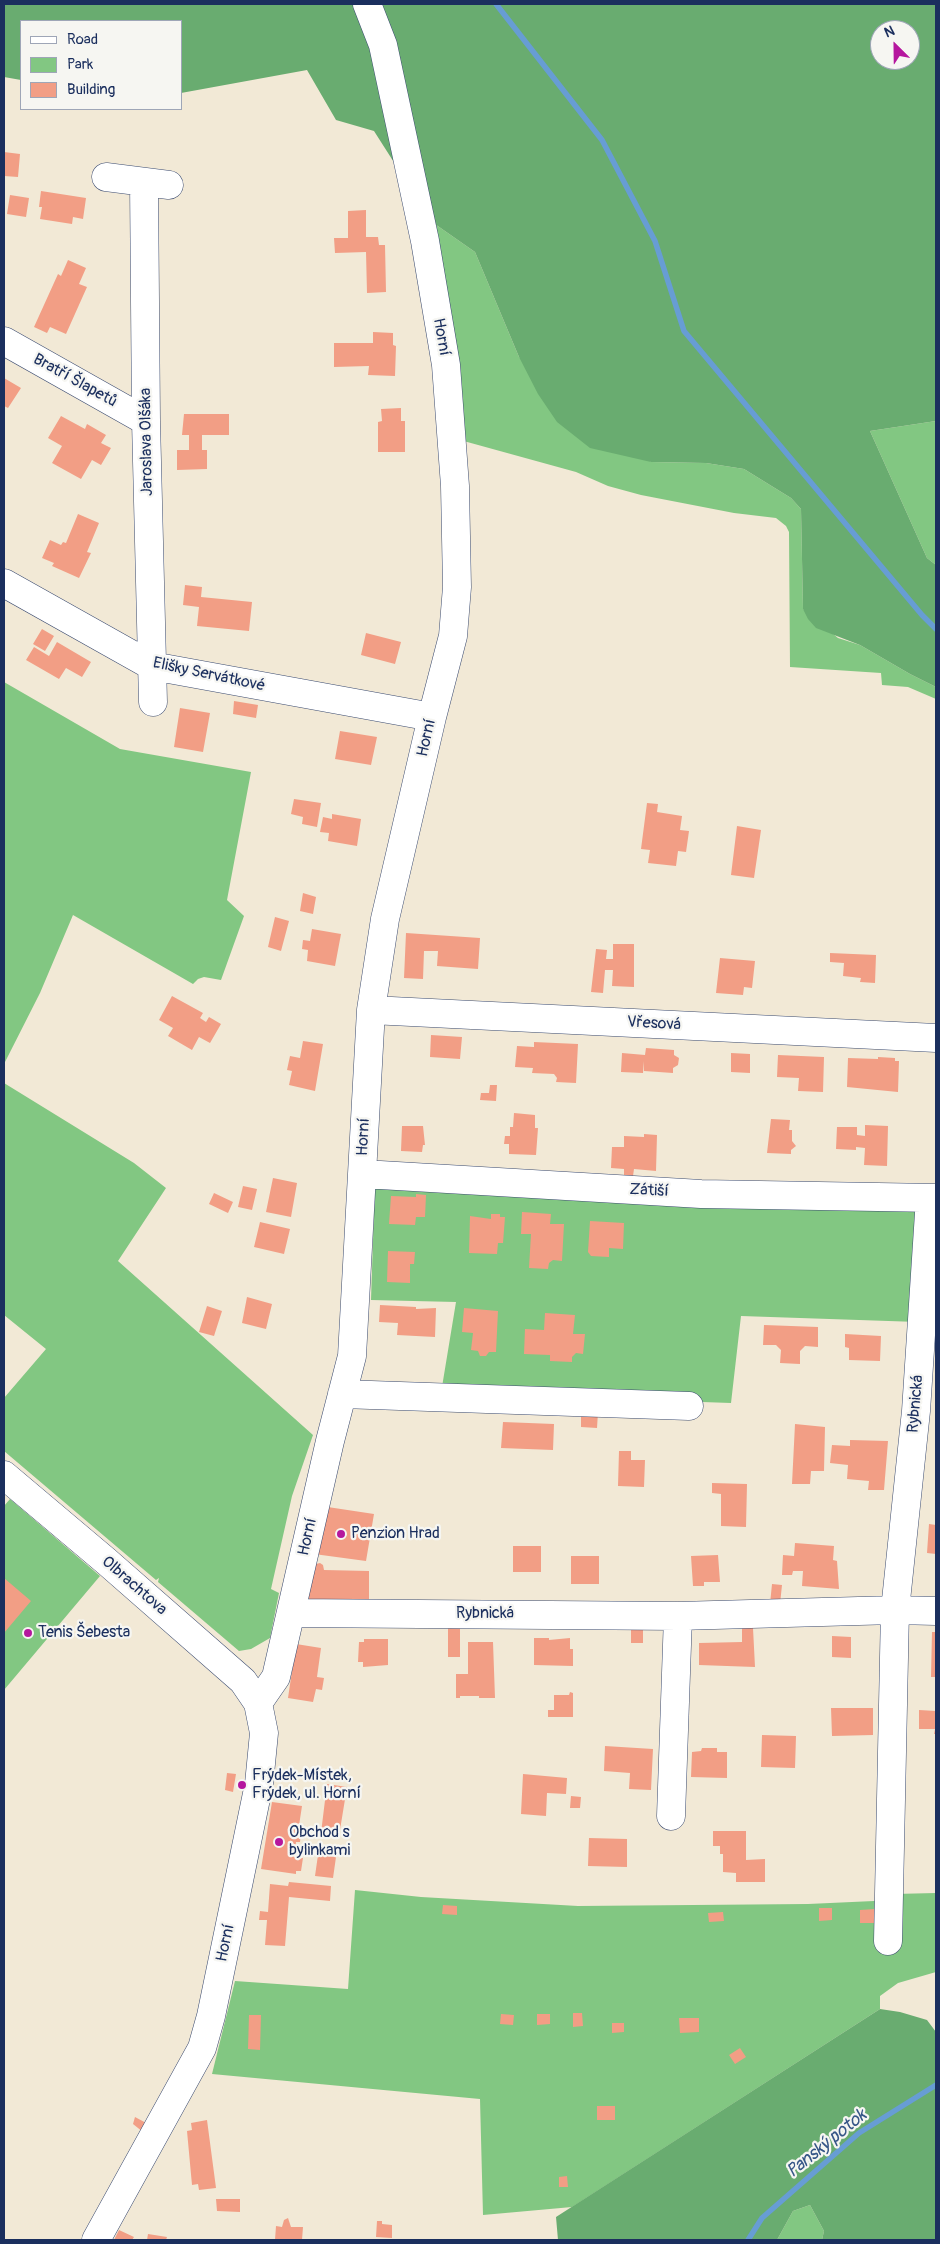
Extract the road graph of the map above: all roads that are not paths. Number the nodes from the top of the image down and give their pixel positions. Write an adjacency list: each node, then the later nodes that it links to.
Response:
1 (367, 4): 8 (street, Horní)
2 (106, 177): 4 (street, Jaroslava Olšáka)
3 (4, 341): 4 (street, Bratří Šlapetů)
4 (146, 421): 6 (street, Jaroslava Olšáka)
5 (4, 583): 6 (street, Elišky Servátkové)
6 (152, 666): 7 (street, Jaroslava Olšáka); 8 (street, Elišky Servátkové)
7 (152, 702)
8 (432, 718): 9 (street, Horní)
9 (371, 1010): 10 (street, Vřesová); 11 (street, Horní)
10 (936, 1038)
11 (362, 1174): 12 (street, Zátiší); 13 (street, Horní)
12 (933, 1198): 15 (street, Rybnická)
13 (342, 1394): 14 (street); 19 (street, Horní)
14 (689, 1406)
15 (926, 1410): 17 (street, Rybnická)
16 (4, 1475): 21 (street, Olbrachtova)
17 (895, 1610): 18 (street, Rybnická); 20 (street, Rybnická); 23 (street)
18 (936, 1611)
19 (291, 1613): 20 (street, Rybnická); 21 (street, Horní)
20 (678, 1616): 22 (street)
21 (258, 1702): 24 (street, Horní)
22 (671, 1816)
23 (888, 1941)
24 (96, 2240)

